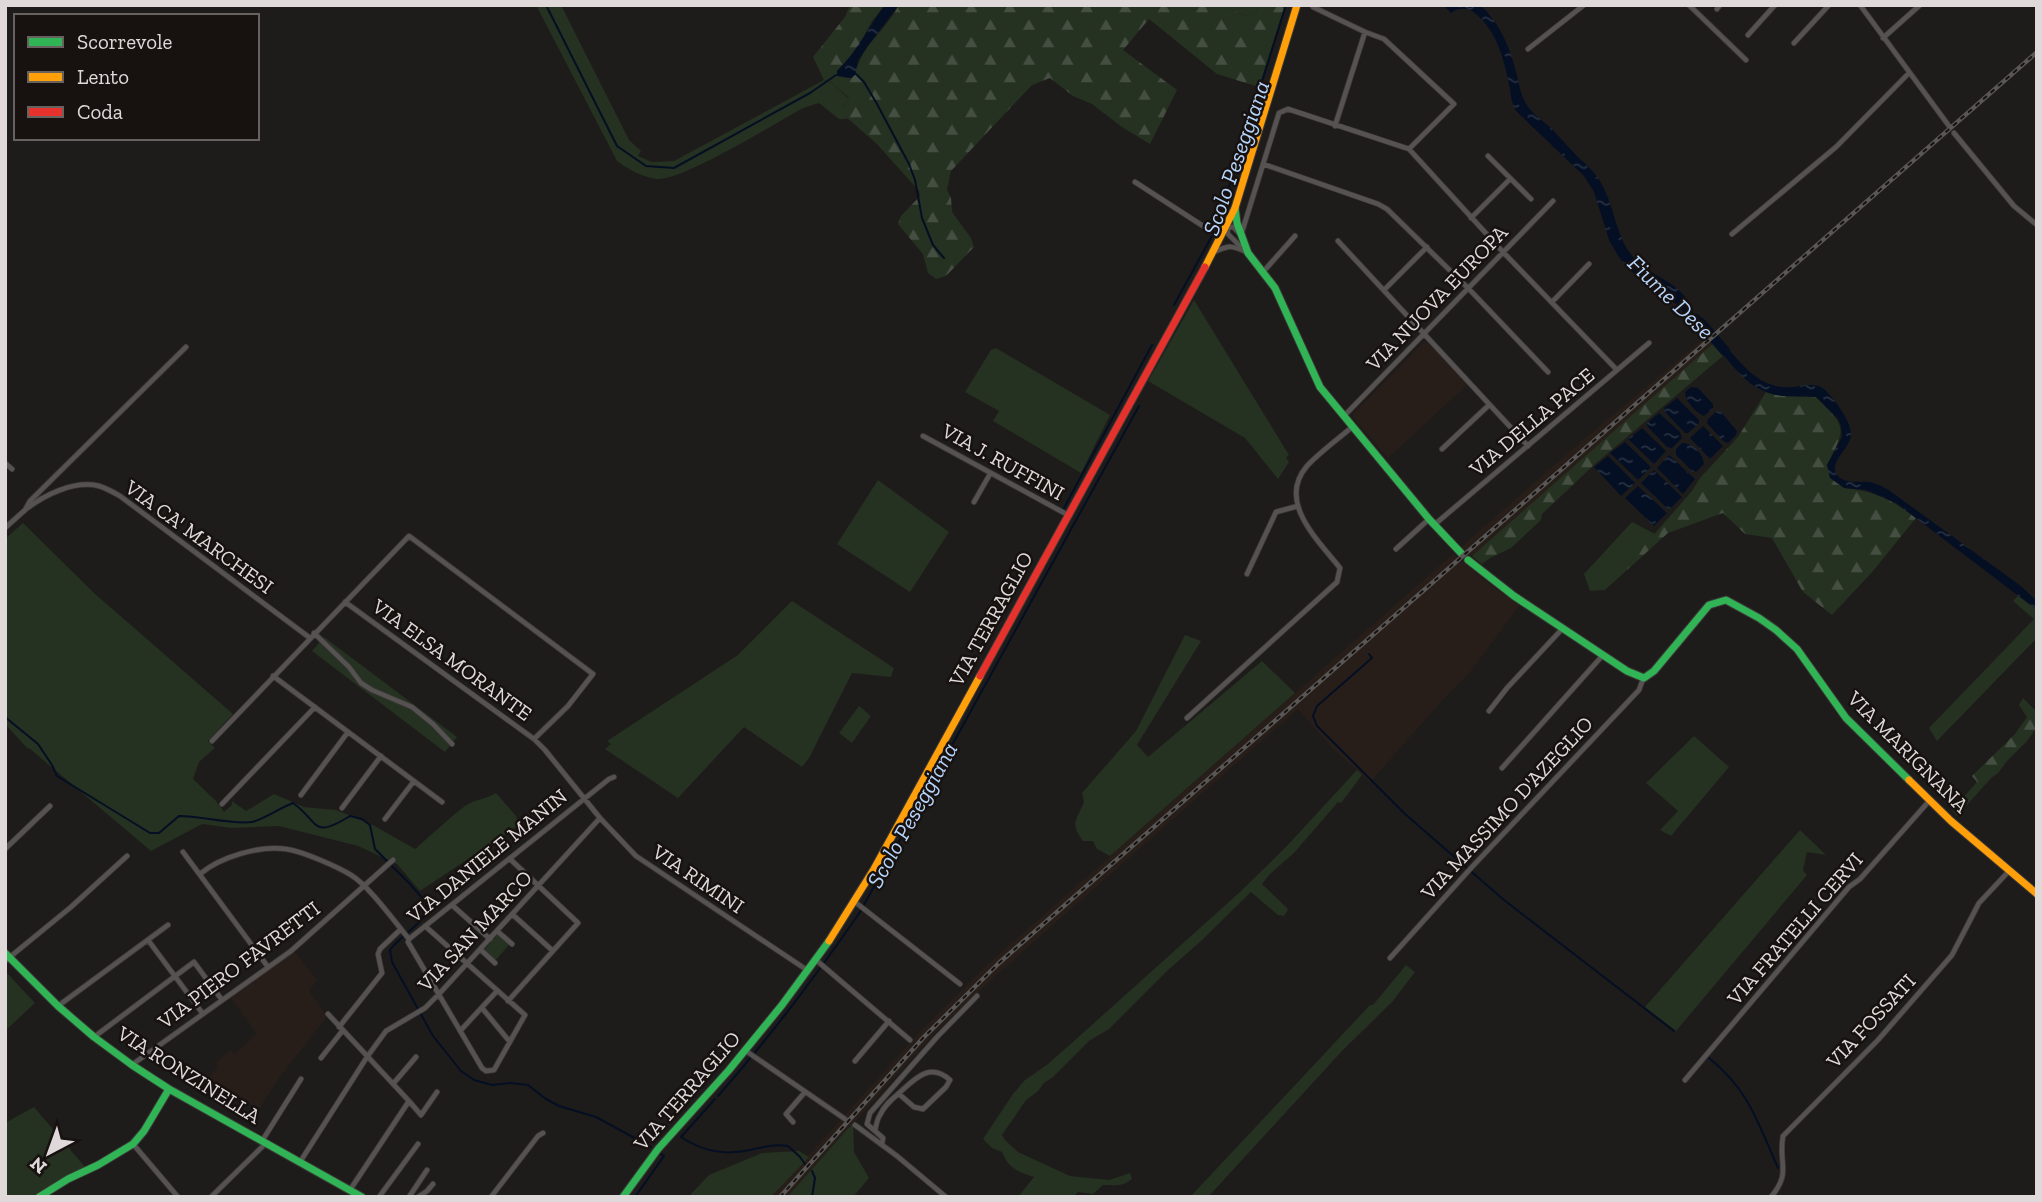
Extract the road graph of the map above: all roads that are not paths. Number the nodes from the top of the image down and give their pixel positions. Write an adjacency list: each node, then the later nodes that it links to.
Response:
1 (1297, 5): 26 (street, VIA TERRAGLIO)
2 (1314, 5): 9 (street)
3 (1584, 5): 13 (street)
4 (1689, 5): 14 (street)
5 (1775, 5): 10 (street)
6 (1829, 5): 12 (street)
7 (1860, 5): 11 (street)
8 (1920, 5): 11 (street)
9 (1365, 32): 16 (street); 19 (street)
10 (1748, 35)
11 (1883, 37): 15 (street)
12 (1794, 43)
13 (1528, 48)
14 (1746, 61)
15 (1909, 73): 17 (street); 30 (street)
16 (1335, 126): 19 (street); 21 (street)
17 (1949, 126)
18 (1954, 133): 28 (street)
19 (1409, 149): 27 (street)
20 (1488, 156): 22 (street)
21 (1263, 164): 32 (street); 35 (street)
22 (1510, 179): 24 (street); 27 (street)
23 (1135, 182): 31 (street)
24 (1531, 199)
25 (1553, 201): 37 (street, VIA NUOVA EUROPA)
26 (1235, 208): 29 (street, VIA TERRAGLIO); 32 (street)
27 (1471, 218): 37 (street)
28 (2037, 225)
29 (1226, 228): 31 (street, VIA TERRAGLIO); 32 (street); 36 (street)
30 (1732, 234)
31 (1216, 235): 38 (street, VIA TERRAGLIO)
32 (1241, 235): 36 (street)
33 (1295, 236): 40 (street)
34 (1339, 241): 42 (street)
35 (1427, 247): 41 (street); 42 (street)
36 (1246, 252): 38 (street); 40 (street)
37 (1503, 252): 41 (street, VIA NUOVA EUROPA); 43 (street)
38 (1213, 253): 61 (street, VIA TERRAGLIO)
39 (1589, 264): 43 (street)
40 (1263, 272): 50 (street)
41 (1468, 288): 44 (street, VIA NUOVA EUROPA); 48 (street)
42 (1384, 290): 44 (street)
43 (1552, 302): 47 (street)
44 (1423, 334): 49 (street); 50 (street, VIA NUOVA EUROPA)
45 (1649, 343): 47 (street, VIA DELLA PACE)
46 (186, 347): 60 (street)
47 (1617, 370): 53 (street, VIA DELLA PACE)
48 (1548, 372)
49 (1489, 405): 53 (street); 54 (street)
50 (1343, 416): 51 (street)
51 (1352, 427): 59 (street); 62 (street)
52 (923, 436): 57 (street, VIA J. RUFFINI)
53 (1528, 446): 62 (street, VIA DELLA PACE)
54 (1442, 449)
55 (5, 463): 56 (street)
56 (12, 469)
57 (990, 474): 58 (street); 61 (street, VIA J. RUFFINI)
58 (974, 502)
59 (1298, 506): 67 (street); 76 (street)
60 (25, 510): 63 (street); 70 (street, VIA CA' MARCHESI)
61 (1069, 515): 105 (street, VIA TERRAGLIO)
62 (1434, 522): 64 (street); 65 (street)
63 (5, 528)
64 (1396, 549)
65 (1461, 553)
66 (1468, 560): 69 (street)
67 (1247, 575)
68 (345, 602): 70 (street); 78 (street, VIA ELSA MORANTE); 78 (street)
69 (1563, 627): 71 (street); 75 (street)
70 (312, 636): 72 (street); 80 (street, VIA CA' MARCHESI)
71 (1604, 654): 73 (street); 83 (street)
72 (273, 676): 74 (street); 79 (street)
73 (1644, 678): 88 (street, VIA MARIGNANA); 119 (street, VIA MASSIMO D'AZEGLIO)
74 (315, 707): 77 (street); 90 (street)
75 (1489, 711)
76 (1187, 718)
77 (348, 732): 82 (street); 86 (street)
78 (534, 739): 81 (street, VIA ELSA MORANTE)
79 (212, 741)
80 (452, 744)
81 (540, 744): 87 (street, VIA RIMINI)
82 (381, 756): 85 (street); 92 (street)
83 (1502, 768)
84 (614, 777): 87 (street)
85 (414, 781): 89 (street); 94 (street)
86 (301, 794)
87 (584, 798): 93 (street, VIA RIMINI); 98 (street, VIA DANIELE MANIN)
88 (1930, 799): 100 (street, VIA MARIGNANA); 149 (street, VIA FRATELLI CERVI)
89 (442, 802)
90 (222, 804)
91 (50, 806): 95 (street)
92 (342, 808)
93 (600, 818): 103 (street, VIA SAN MARCO); 124 (street, VIA RIMINI)
94 (385, 819)
95 (5, 849)
96 (183, 852): 101 (street)
97 (127, 856): 118 (street)
98 (510, 859): 103 (street); 106 (street, VIA DANIELE MANIN)
99 (393, 860): 102 (street, VIA PIERO FAVRETTI)
100 (2010, 870): 104 (street, VIA MARIGNANA); 179 (street, VIA FOSSATI)
101 (200, 874): 102 (street); 123 (street)
102 (364, 886): 110 (street); 123 (street, VIA PIERO FAVRETTI)
103 (538, 886): 107 (street, VIA SAN MARCO); 117 (street)
104 (2037, 894)
105 (857, 903): 120 (street, VIA TERRAGLIO); 126 (street)
106 (452, 905): 109 (street, VIA DANIELE MANIN); 113 (street)
107 (512, 914): 111 (street, VIA SAN MARCO); 117 (street)
108 (167, 925): 114 (street)
109 (425, 926): 112 (street, VIA DANIELE MANIN); 122 (street)
110 (402, 930): 112 (street); 137 (street, VIA SAN MARCO)
111 (497, 931): 113 (street, VIA SAN MARCO); 115 (street)
112 (409, 938): 128 (street)
113 (490, 939): 116 (street, VIA SAN MARCO)
114 (148, 940): 125 (street); 132 (street)
115 (512, 944)
116 (481, 950): 121 (street); 122 (street, VIA SAN MARCO)
117 (553, 951): 131 (street)
118 (7, 957): 132 (street, VIA RONZINELLA)
119 (1390, 958)
120 (818, 962): 124 (street, VIA TERRAGLIO); 136 (street)
121 (495, 963)
122 (467, 965): 127 (street); 128 (street, VIA SAN MARCO)
123 (268, 967): 130 (street, VIA PIERO FAVRETTI)
124 (808, 971): 142 (street, VIA TERRAGLIO)
125 (175, 977): 130 (street); 134 (street); 139 (street)
126 (960, 984)
127 (498, 991): 131 (street); 133 (street)
128 (439, 994): 138 (street); 143 (street, VIA SAN MARCO)
129 (977, 996): 159 (street)
130 (222, 1000): 134 (street, VIA PIERO FAVRETTI)
131 (508, 1001): 141 (street)
132 (58, 1006): 139 (street, VIA RONZINELLA)
133 (482, 1008): 138 (street); 141 (street)
134 (203, 1014): 147 (street, VIA PIERO FAVRETTI)
135 (328, 1014): 137 (street)
136 (889, 1021): 140 (street); 146 (street)
137 (341, 1028): 143 (street); 145 (street, VIA SAN MARCO)
138 (461, 1030): 141 (street)
139 (94, 1037): 147 (street, VIA RONZINELLA)
140 (910, 1040)
141 (510, 1042)
142 (748, 1052): 153 (street); 177 (street, VIA TERRAGLIO)
143 (367, 1056): 150 (street); 165 (street, VIA SAN MARCO)
144 (416, 1057): 150 (street)
145 (321, 1058)
146 (855, 1061)
147 (132, 1065): 151 (street, VIA RONZINELLA)
148 (301, 1079): 161 (street, VIA RONZINELLA)
149 (1685, 1080)
150 (393, 1084): 155 (street)
151 (169, 1089): 161 (street, VIA RONZINELLA); 162 (street)
152 (437, 1092): 155 (street)
153 (805, 1092): 156 (street); 157 (street)
154 (898, 1094): 154 (street); 159 (street)
155 (409, 1101): 168 (street)
156 (845, 1119)
157 (793, 1122)
158 (855, 1125): 164 (street)
159 (875, 1131): 164 (street)
160 (543, 1133): 176 (street)
161 (264, 1142): 165 (street, VIA RONZINELLA); 171 (street)
162 (134, 1144): 169 (street); 170 (street)
163 (418, 1144): 173 (street)
164 (882, 1144): 178 (street)
165 (300, 1162): 168 (street, VIA RONZINELLA)
166 (427, 1170): 174 (street)
167 (433, 1184): 175 (street)
168 (350, 1190): 172 (street, VIA RONZINELLA)
169 (39, 1197)
170 (178, 1197)
171 (211, 1197)
172 (362, 1197)
173 (379, 1197)
174 (409, 1197)
175 (418, 1197)
176 (491, 1197)
177 (623, 1197)
178 (946, 1197)
179 (1771, 1197)

